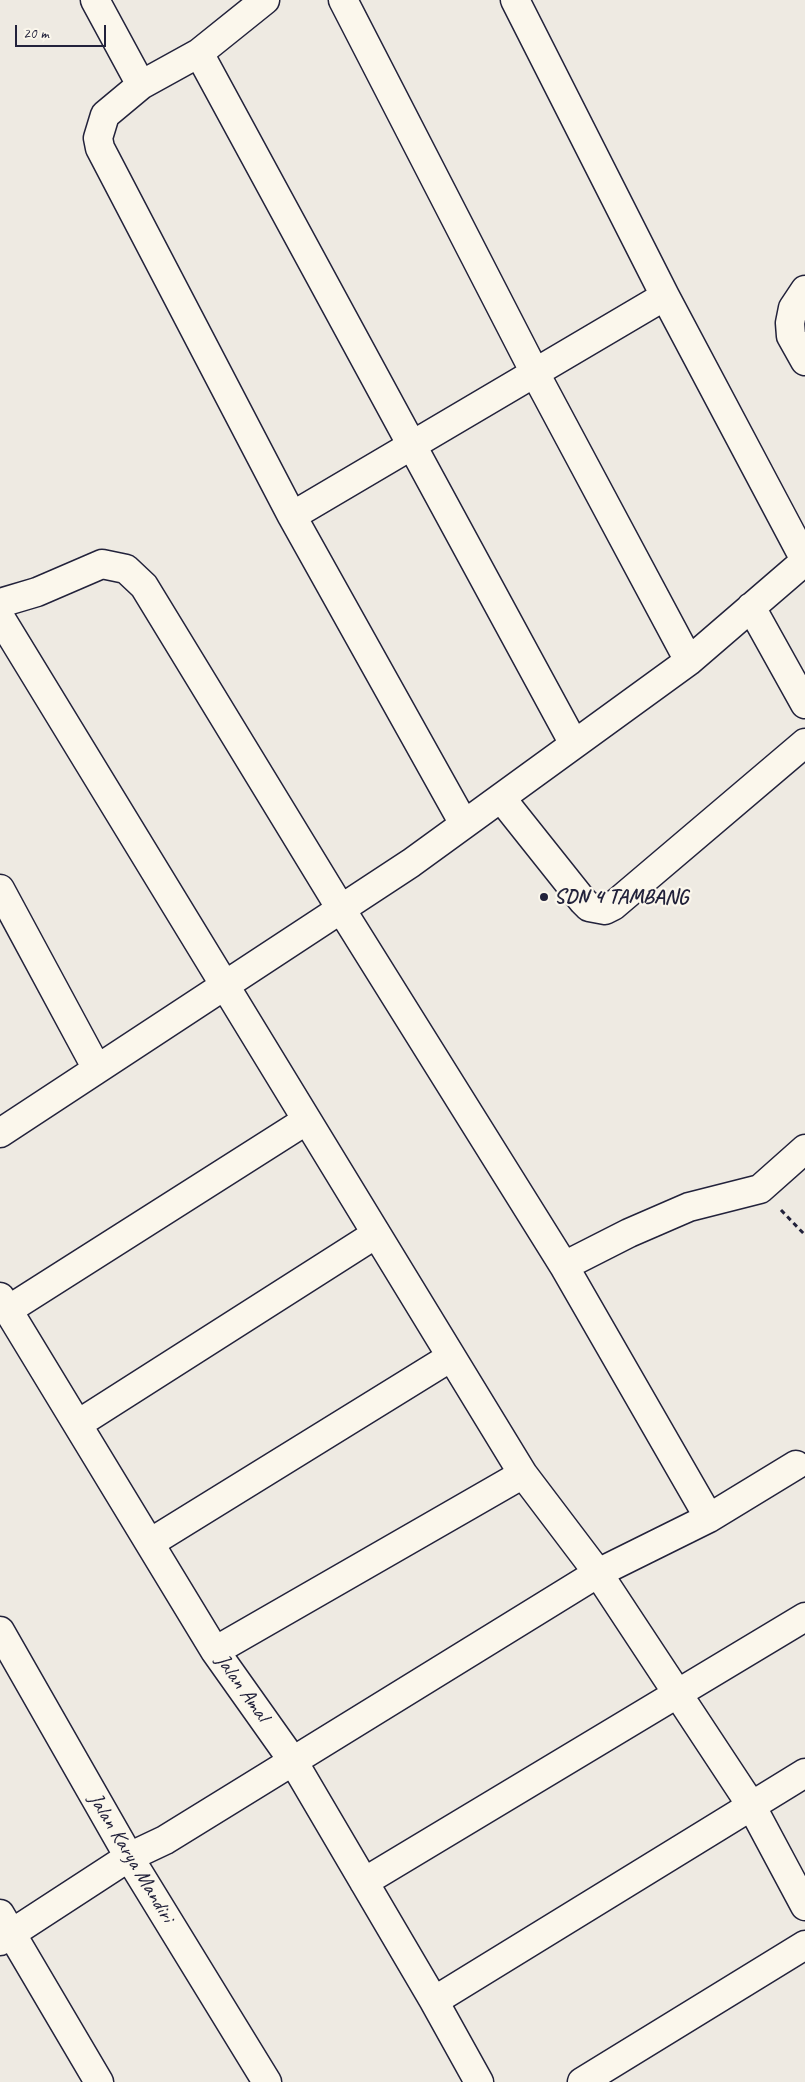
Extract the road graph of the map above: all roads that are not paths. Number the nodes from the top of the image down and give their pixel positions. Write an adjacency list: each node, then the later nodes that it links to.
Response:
1 (95, 0): 6 (street)
2 (265, 0): 5 (street)
3 (343, 0): 10 (street)
4 (515, 0): 8 (street)
5 (199, 53): 6 (street); 11 (street)
6 (142, 85): 12 (street)
7 (805, 290): 9 (street)
8 (666, 296): 10 (street); 13 (street)
9 (805, 361)
10 (535, 373): 11 (street); 17 (street)
11 (412, 445): 12 (street); 20 (street)
12 (292, 516): 22 (street)
13 (805, 560): 15 (street)
14 (0, 603): 24 (street)
15 (751, 607): 17 (street); 18 (street)
16 (0, 617): 25 (street)
17 (689, 661): 20 (street)
18 (805, 704)
19 (805, 743): 21 (street)
20 (574, 744): 21 (street)
21 (501, 798): 22 (street)
22 (464, 824): 24 (street)
23 (0, 889): 26 (street)
24 (341, 909): 25 (street); 31 (street)
25 (225, 985): 26 (street); 27 (street)
26 (97, 1069): 28 (street)
27 (306, 1120): 30 (street); 32 (street)
28 (0, 1133)
29 (805, 1149): 31 (street)
30 (376, 1234): 33 (street); 34 (street)
31 (564, 1266): 37 (street)
32 (4, 1304): 34 (street, Jalan Amal)
33 (451, 1357): 36 (street); 38 (street)
34 (78, 1424): 38 (street, Jalan Amal)
35 (796, 1465): 37 (street)
36 (523, 1474): 39 (street); 42 (street)
37 (709, 1518): 39 (street)
38 (150, 1544): 42 (street, Jalan Amal)
39 (598, 1573): 43 (street); 44 (street)
40 (805, 1616): 43 (street)
41 (0, 1630): 47 (street, Jalan Karya Mandiri)
42 (215, 1652): 44 (street, Jalan Amal)
43 (678, 1694): 46 (street); 48 (street)
44 (293, 1760): 47 (street); 48 (street, Jalan Amal)
45 (805, 1773): 46 (street)
46 (751, 1806): 49 (street); 52 (street)
47 (129, 1858): 50 (street); 54 (street, Jalan Karya Mandiri)
48 (364, 1882): 52 (street, Jalan Amal)
49 (805, 1906)
50 (4, 1929): 53 (street)
51 (805, 1945): 56 (street)
52 (434, 2002): 55 (street, Jalan Amal)
53 (99, 2082)
54 (267, 2082)
55 (478, 2082)
56 (582, 2082)

